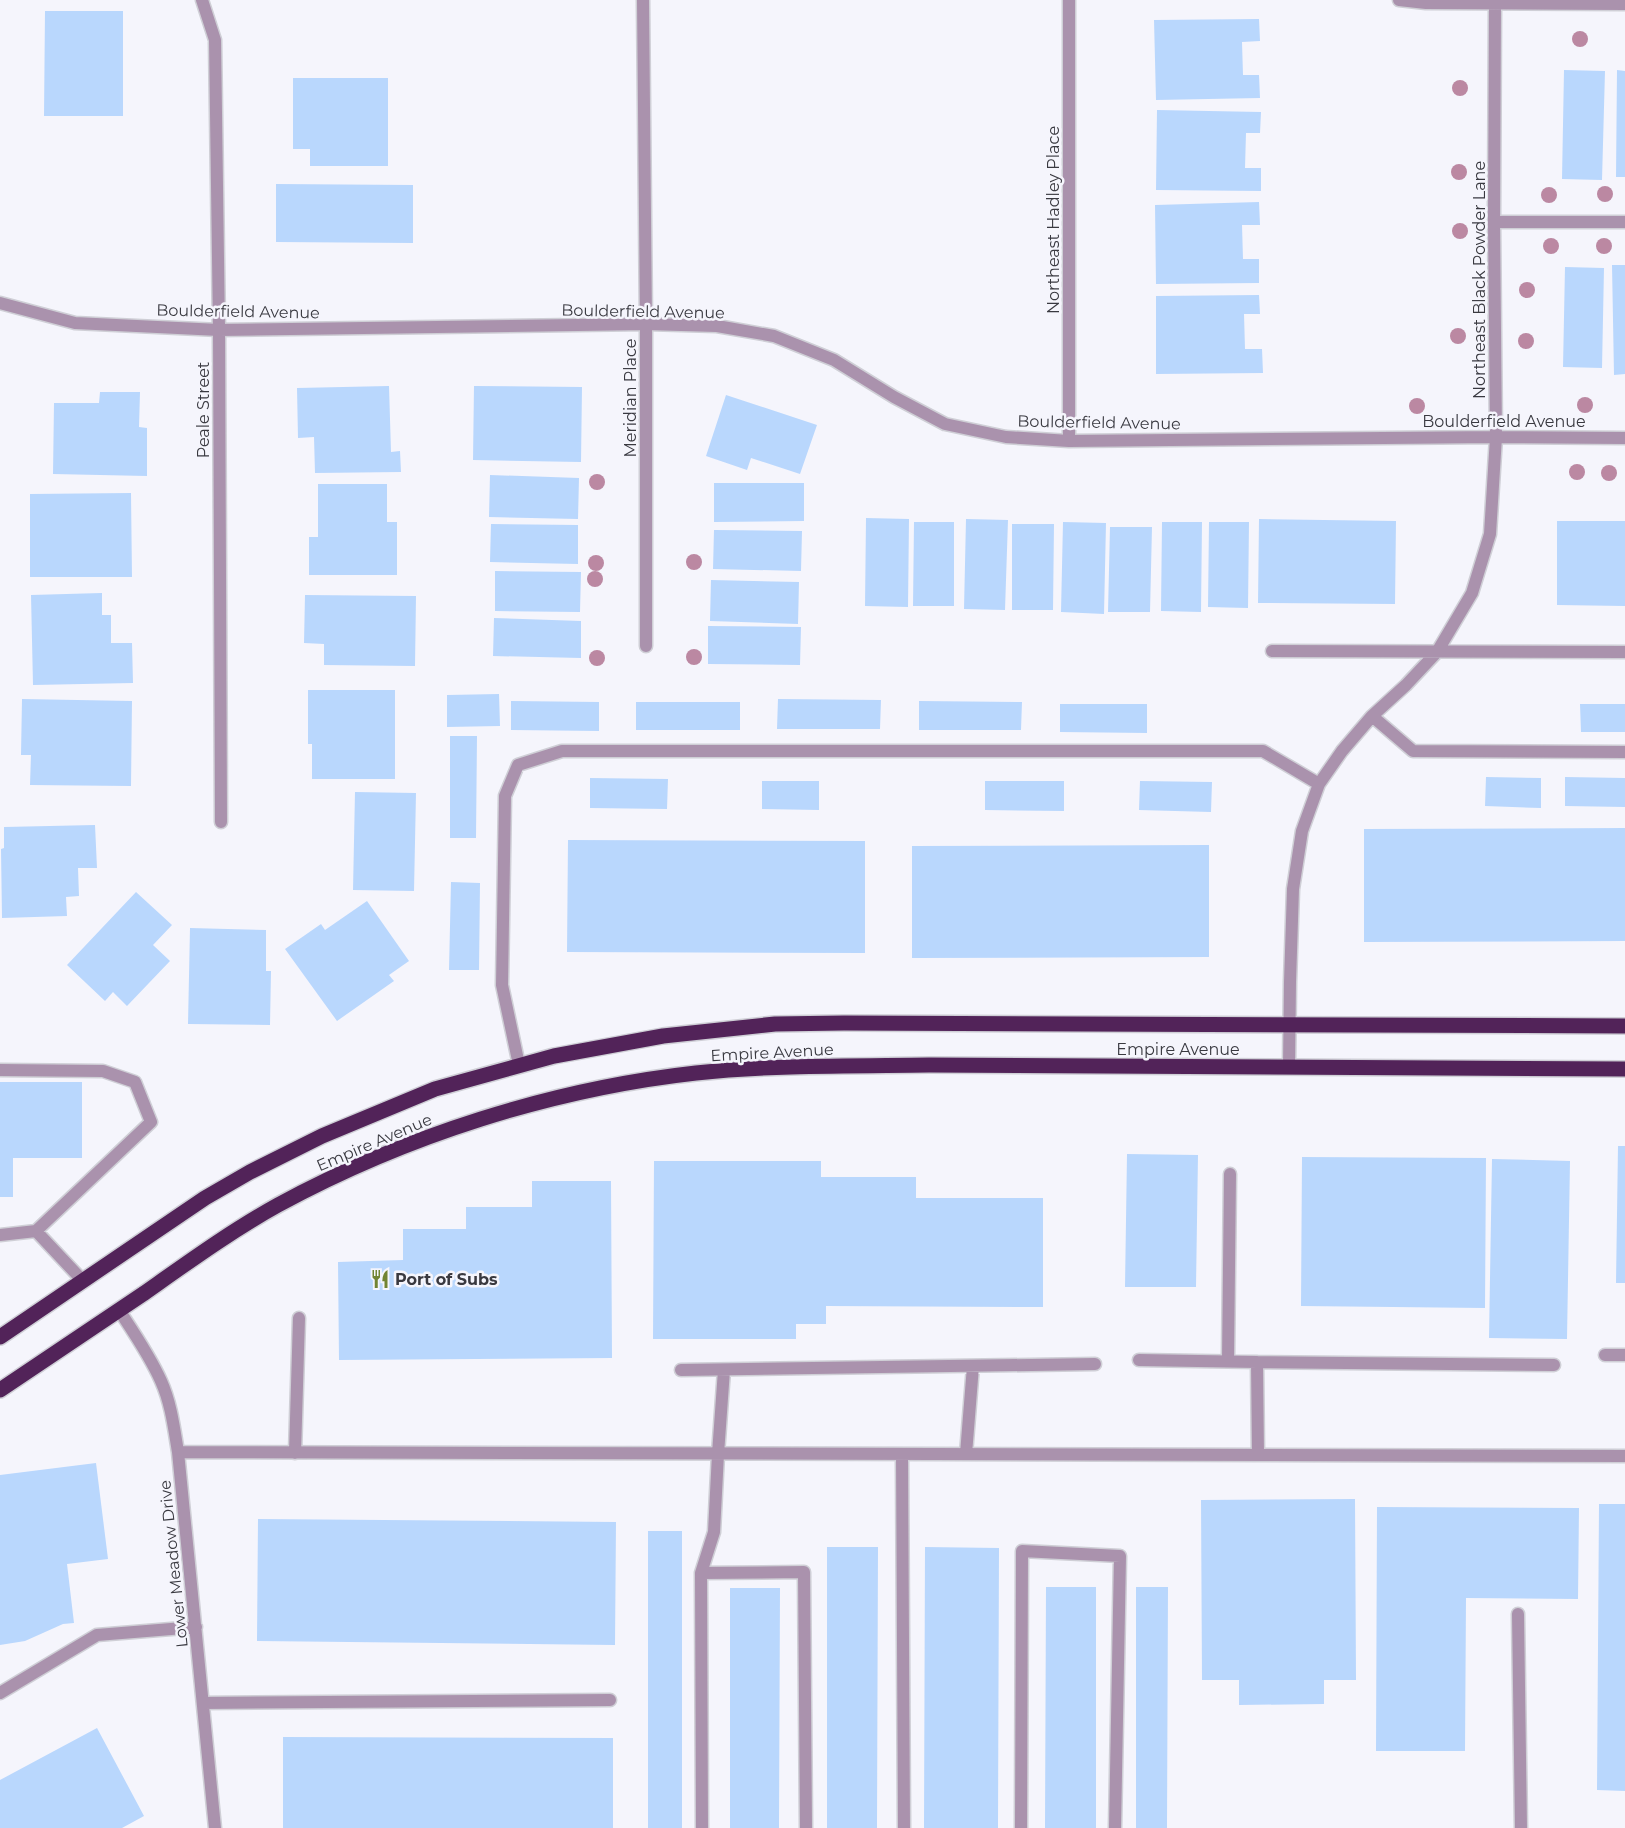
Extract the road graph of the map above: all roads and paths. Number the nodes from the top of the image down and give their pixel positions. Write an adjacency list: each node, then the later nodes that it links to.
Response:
1 (202, 0): 11 (street, Peale Street)
2 (643, 0): 10 (street, Meridian Place)
3 (1070, 0): 14 (street, Northeast Hadley Place)
4 (1399, 0): 5 (street)
5 (1495, 2): 6 (street); 7 (street, Northeast Black Powder Lane)
6 (1625, 4)
7 (1494, 222): 8 (street); 12 (street, Northeast Black Powder Lane)
8 (1625, 222)
9 (0, 303): 11 (street, Boulderfield Avenue)
10 (646, 324): 11 (street, Boulderfield Avenue); 14 (street, Boulderfield Avenue); 15 (street, Meridian Place)
11 (219, 330): 22 (street, Peale Street)
12 (1496, 436): 13 (street, Boulderfield Avenue); 14 (street, Boulderfield Avenue); 17 (street, Northeast Black Powder Lane)
13 (1625, 438)
14 (1069, 441)
15 (646, 646)
16 (1272, 651): 17 (street)
17 (1437, 652): 18 (street); 19 (street, Northeast Black Powder Lane)
18 (1625, 652)
19 (1372, 716): 20 (street); 21 (street, Northeast Black Powder Lane)
20 (1625, 752)
21 (1319, 784): 23 (street, Northeast Black Powder Lane); 25 (street)
22 (221, 822)
23 (1289, 1026): 24 (highway, Empire Avenue); 25 (highway, Empire Avenue); 26 (street, Northeast Black Powder Lane)
24 (1625, 1026)
25 (519, 1065): 32 (highway, Empire Avenue)
26 (1289, 1067): 27 (highway, Empire Avenue); 33 (highway, Empire Avenue)
27 (1625, 1069)
28 (0, 1070): 30 (street)
29 (1230, 1174): 39 (street)
30 (36, 1231): 31 (street); 32 (street)
31 (0, 1235)
32 (84, 1281): 35 (highway, Empire Avenue)
33 (119, 1310): 46 (highway, Empire Avenue); 47 (street, Lower Meadow Drive)
34 (299, 1318): 48 (street)
35 (0, 1337)
36 (1605, 1355): 37 (street)
37 (1625, 1355)
38 (1139, 1360): 39 (street)
39 (1228, 1361): 40 (street)
40 (1256, 1362): 42 (street); 52 (street)
41 (1095, 1364): 43 (street)
42 (1554, 1365)
43 (973, 1366): 45 (street); 51 (street)
44 (681, 1370): 45 (street)
45 (724, 1370): 49 (street)
46 (0, 1390)
47 (178, 1452): 48 (street); 56 (street, Lower Meadow Drive)
48 (295, 1453): 49 (street)
49 (718, 1454): 50 (street); 54 (street)
50 (902, 1454): 51 (street); 63 (street)
51 (966, 1454): 52 (street)
52 (1258, 1455): 53 (street)
53 (1625, 1456)
54 (701, 1573): 61 (street); 62 (street)
55 (1518, 1614): 66 (street)
56 (196, 1627): 57 (street); 59 (street, Lower Meadow Drive)
57 (0, 1693)
58 (610, 1700): 59 (street)
59 (203, 1703): 60 (street, Lower Meadow Drive)
60 (215, 1828)
61 (702, 1828)
62 (806, 1828)
63 (904, 1828)
64 (1021, 1828): 65 (street)
65 (1115, 1828)
66 (1520, 1828)

